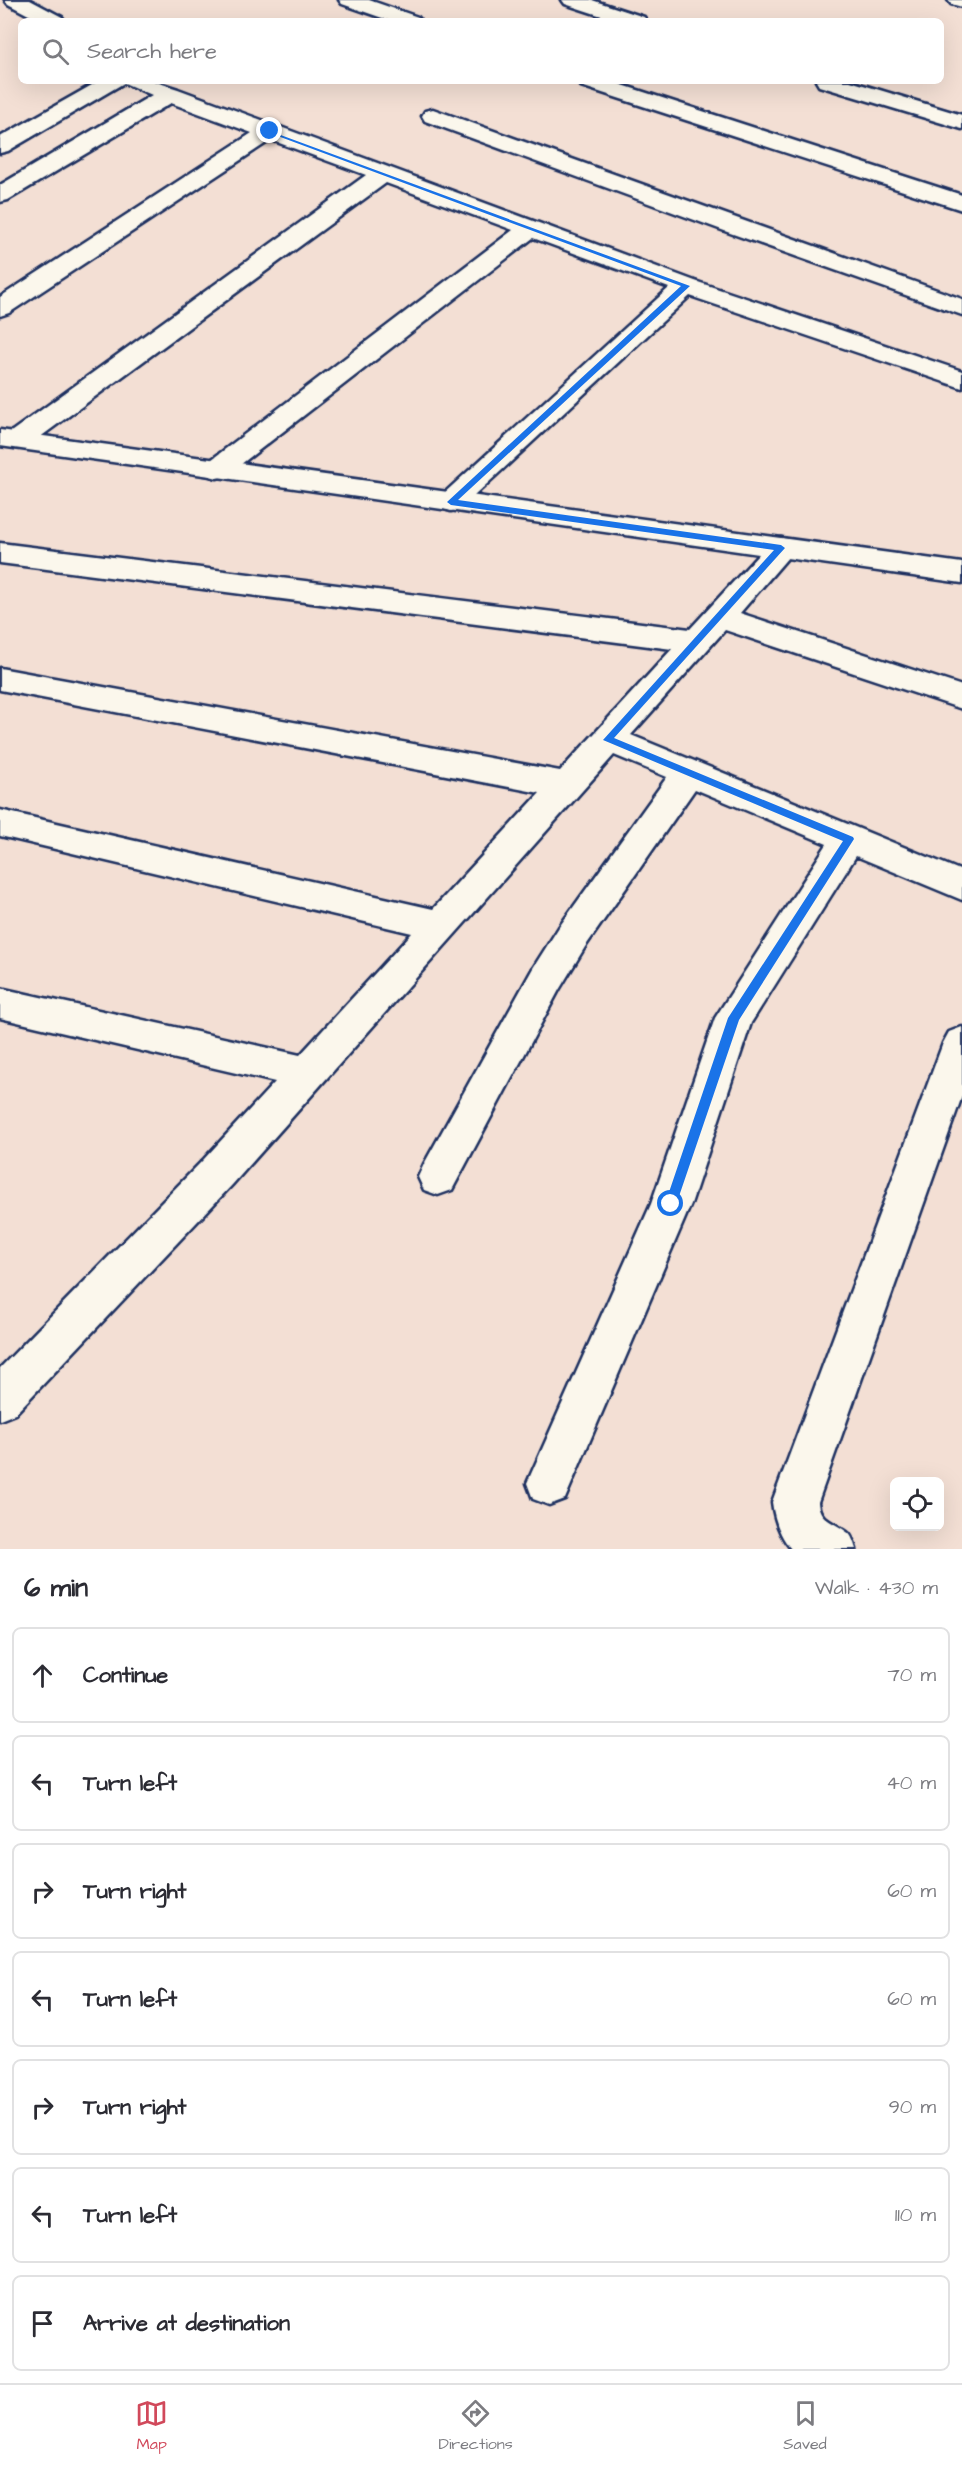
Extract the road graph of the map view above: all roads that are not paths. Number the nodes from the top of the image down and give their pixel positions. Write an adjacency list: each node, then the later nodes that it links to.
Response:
1 (15, 0): 4 (street)
2 (349, 0): 5 (street)
3 (572, 0): 6 (street)
4 (49, 18)
5 (402, 18)
6 (628, 18)
7 (111, 84): 15 (street)
8 (142, 84): 11 (street)
9 (598, 84): 18 (street)
10 (837, 84): 13 (street)
11 (170, 94): 14 (street); 17 (street)
12 (433, 116): 21 (street)
13 (962, 122)
14 (270, 131): 16 (street); 22 (street)
15 (0, 146)
16 (384, 173): 19 (street); 24 (street)
17 (0, 195)
18 (962, 203)
19 (531, 228): 20 (street); 25 (street)
20 (686, 286): 23 (street); 26 (street)
21 (962, 307)
22 (0, 308)
23 (962, 380)
24 (9, 439): 25 (street)
25 (217, 469): 26 (street)
26 (451, 502): 27 (street)
27 (781, 548): 29 (street); 30 (street)
28 (0, 553): 30 (street)
29 (962, 573)
30 (708, 629): 32 (street); 33 (street)
31 (0, 679): 35 (street)
32 (962, 698)
33 (608, 740): 34 (street); 35 (street)
34 (688, 772): 37 (street); 43 (street)
35 (567, 785): 39 (street)
36 (0, 823): 39 (street)
37 (849, 839): 38 (street); 45 (street)
38 (962, 886)
39 (440, 925): 42 (street)
40 (0, 1003): 42 (street)
41 (962, 1043): 46 (street)
42 (308, 1073): 44 (street)
43 (438, 1177)
44 (0, 1400)
45 (549, 1483)
46 (833, 1549)

